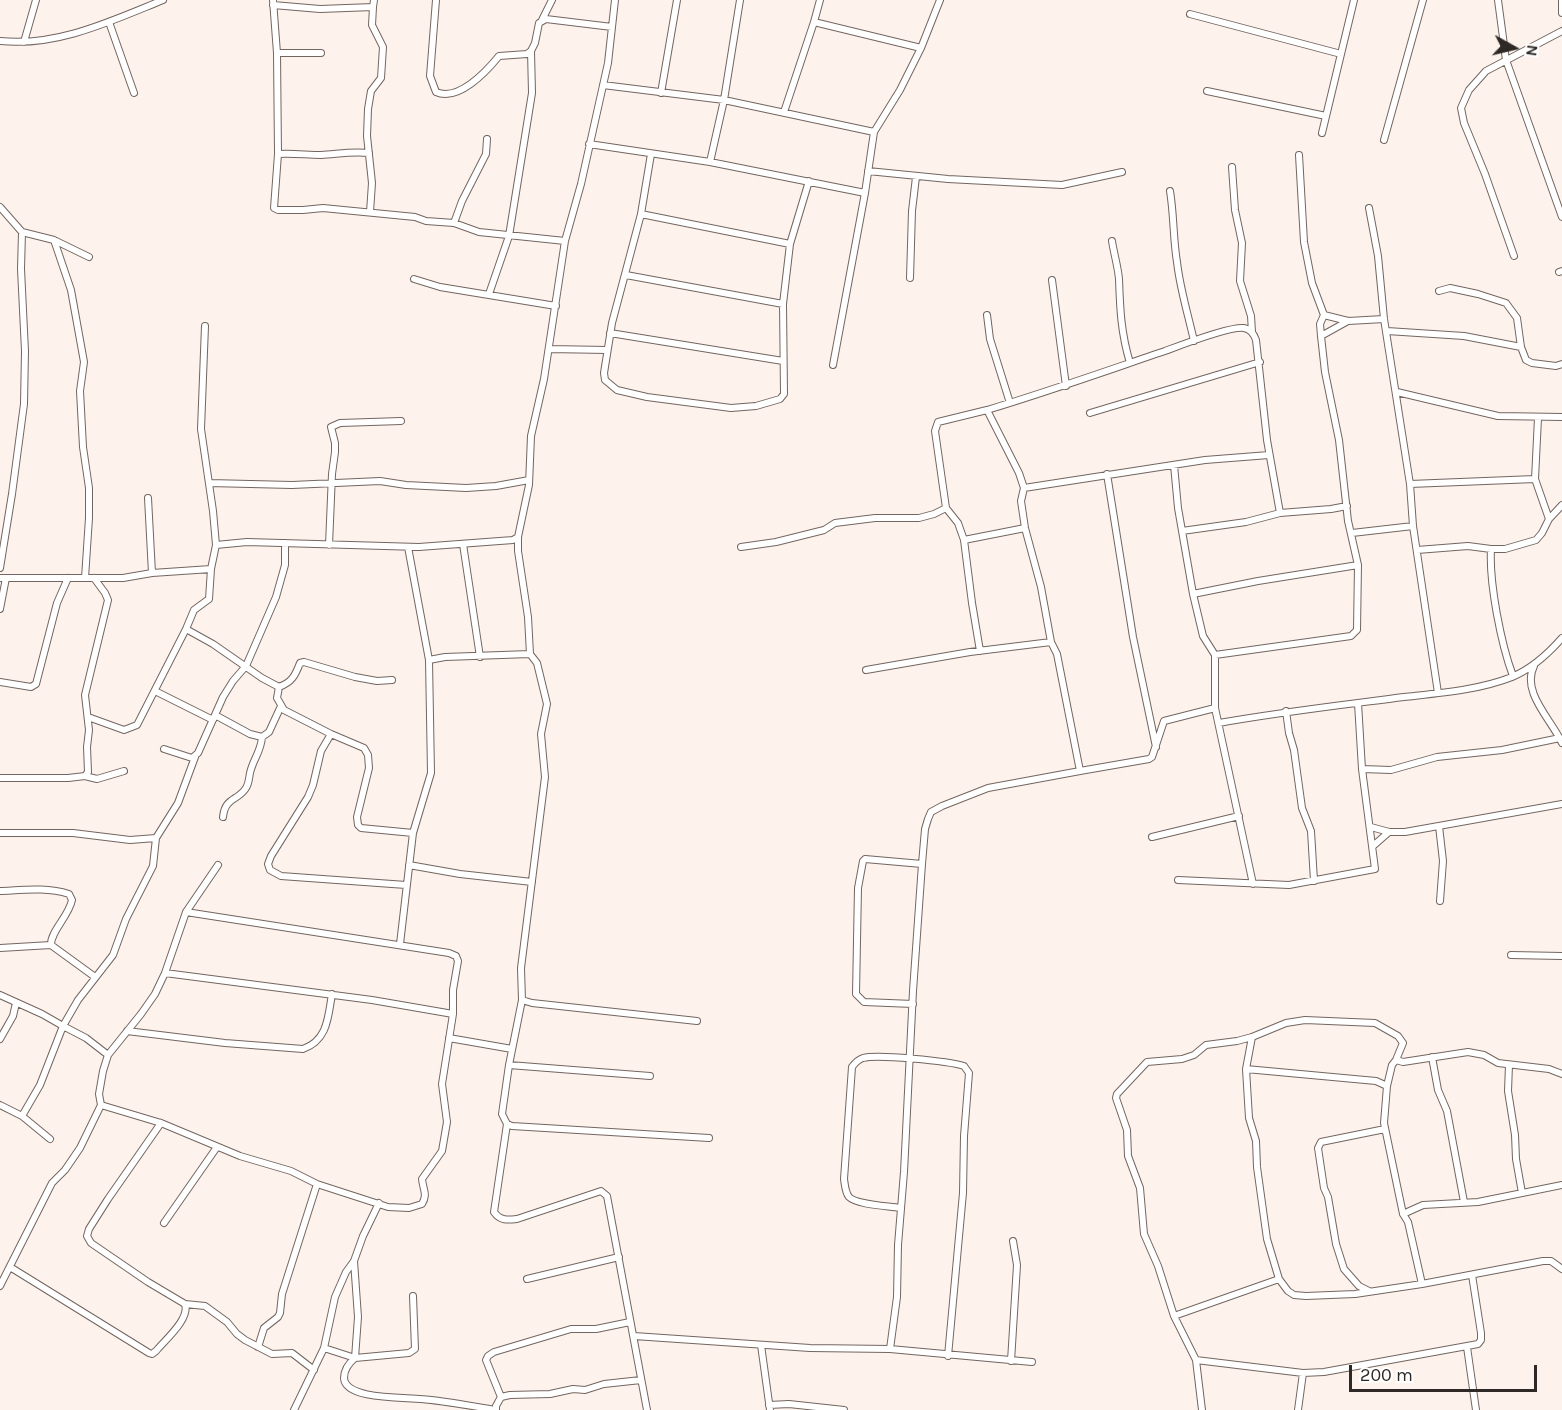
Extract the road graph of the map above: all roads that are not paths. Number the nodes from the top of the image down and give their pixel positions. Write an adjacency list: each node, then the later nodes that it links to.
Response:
1 (36, 0): 24 (street)
2 (163, 0): 19 (street)
3 (436, 0): 26 (street)
4 (552, 0): 18 (street)
5 (615, 0): 21 (street)
6 (677, 0): 34 (street)
7 (740, 0): 35 (street)
8 (820, 0): 20 (street)
9 (940, 0): 25 (street)
10 (1354, 0): 29 (street)
11 (1424, 0): 41 (street)
12 (1498, 0): 30 (street)
13 (1562, 0): 16 (street)
14 (273, 3): 15 (street); 27 (street)
15 (374, 4): 43 (street)
16 (1562, 13)
17 (1190, 14): 29 (street)
18 (542, 20): 21 (street); 26 (street)
19 (109, 22): 24 (street); 33 (street)
20 (814, 22): 25 (street); 36 (street)
21 (612, 27): 31 (street)
22 (1562, 33): 30 (street)
23 (0, 41): 24 (street)
24 (24, 42)
25 (921, 48): 38 (street)
26 (531, 51): 62 (street)
27 (277, 52): 28 (street); 44 (street)
28 (321, 53)
29 (1341, 54): 37 (street)
30 (1506, 60): 59 (street); 67 (street)
31 (603, 85): 34 (street); 42 (street)
32 (1207, 91): 37 (street)
33 (134, 93)
34 (661, 93): 35 (street)
35 (724, 100): 36 (street); 47 (street)
36 (784, 112): 38 (street)
37 (1326, 116): 39 (street)
38 (874, 132): 49 (street)
39 (1322, 133)
40 (487, 139): 60 (street)
41 (1384, 140)
42 (589, 144): 45 (street); 64 (street)
43 (369, 153): 44 (street); 57 (street)
44 (278, 154): 57 (street)
45 (651, 154): 47 (street); 58 (street)
46 (1299, 155): 78 (street)
47 (711, 162): 52 (street)
48 (1232, 167): 83 (street)
49 (868, 171): 51 (street); 54 (street)
50 (1122, 172): 51 (street)
51 (916, 177): 70 (street)
52 (809, 181): 54 (street); 66 (street)
53 (1170, 191): 86 (street)
54 (865, 193): 94 (street)
55 (0, 207): 61 (street)
56 (1369, 208): 79 (street)
57 (370, 212): 60 (street)
58 (641, 214): 66 (street); 69 (street)
59 (1562, 218)
60 (454, 223): 62 (street)
61 (22, 232): 63 (street); 118 (street)
62 (509, 236): 64 (street); 74 (street)
63 (54, 240): 68 (street); 140 (street)
64 (565, 241): 76 (street)
65 (1112, 241): 92 (street)
66 (789, 244): 75 (street)
67 (1514, 256)
68 (89, 257)
69 (626, 275): 75 (street); 84 (street)
70 (910, 278)
71 (414, 279): 74 (street)
72 (1052, 280): 95 (street)
73 (1439, 291): 87 (street)
74 (489, 294): 76 (street)
75 (783, 304): 90 (street)
76 (556, 306): 88 (street)
77 (987, 315): 97 (street)
78 (1324, 315): 80 (street); 85 (street)
79 (1384, 320): 80 (street); 82 (street)
80 (1348, 321): 85 (street)
81 (205, 326): 108 (street)
82 (1387, 331): 87 (street); 96 (street)
83 (1252, 332): 86 (street); 91 (street)
84 (610, 333): 89 (street); 90 (street)
85 (1321, 336): 114 (street)
86 (1194, 340): 92 (street)
87 (1521, 347): 93 (street)
88 (549, 349): 89 (street); 107 (street)
89 (607, 350): 90 (street)
90 (783, 361)
91 (1260, 362): 99 (street); 103 (street)
92 (1130, 363): 95 (street)
93 (1562, 364)
94 (833, 365)
95 (1066, 386): 97 (street)
96 (1397, 392): 101 (street); 110 (street)
97 (1010, 403): 98 (street)
98 (987, 410): 111 (street); 115 (street)
99 (1090, 413)
100 (1562, 417): 101 (street)
101 (1538, 418): 106 (street)
102 (400, 421): 109 (street)
103 (1269, 454): 104 (street); 116 (street)
104 (1174, 465): 105 (street); 122 (street)
105 (1107, 474): 111 (street); 171 (street)
106 (1535, 479): 110 (street); 119 (street)
107 (529, 480): 109 (street); 124 (street)
108 (209, 483): 109 (street); 128 (street)
109 (332, 484): 129 (street)
110 (1410, 484): 120 (street)
111 (1024, 488): 121 (street)
112 (147, 498): 137 (street)
113 (1562, 505): 119 (street)
114 (1347, 506): 116 (street); 123 (street)
115 (946, 508): 125 (street); 131 (street)
116 (1280, 513): 122 (street)
117 (0, 516): 118 (street)
118 (8, 517): 135 (street)
119 (1549, 519): 132 (street)
120 (1413, 526): 123 (street); 133 (street)
121 (1025, 528): 125 (street); 146 (street)
122 (1182, 531): 142 (street)
123 (1352, 533): 134 (street)
124 (518, 537): 127 (street); 148 (street)
125 (964, 540): 147 (street)
126 (285, 543): 128 (street); 129 (street); 153 (street)
127 (463, 544): 130 (street); 150 (street)
128 (216, 545): 136 (street)
129 (329, 545): 130 (street)
130 (408, 547): 151 (street)
131 (741, 547)
132 (1491, 549): 133 (street); 155 (street)
133 (1417, 550): 160 (street)
134 (1358, 564): 142 (street); 149 (street)
135 (0, 568)
136 (211, 569): 137 (street); 144 (street)
137 (152, 573): 141 (street)
138 (3, 578): 139 (street); 143 (street)
139 (68, 578): 140 (street); 157 (street)
140 (85, 578): 141 (street)
141 (94, 578): 165 (street)
142 (1193, 594): 149 (street)
143 (0, 609)
144 (186, 629): 153 (street); 159 (street)
145 (1562, 638): 152 (street)
146 (1051, 642): 147 (street); 176 (street)
147 (980, 651): 154 (street)
148 (530, 654): 150 (street); 195 (street)
149 (1215, 655): 163 (street)
150 (480, 657): 151 (street)
151 (429, 660): 186 (street)
152 (1534, 665): 155 (street); 170 (street)
153 (246, 666): 158 (street); 166 (street)
154 (866, 670)
155 (1513, 676): 160 (street)
156 (392, 680): 158 (street)
157 (0, 682)
158 (279, 687): 162 (street)
159 (155, 692): 165 (street); 166 (street)
160 (1438, 693): 161 (street)
161 (1358, 703): 164 (street); 174 (street)
162 (281, 706): 168 (street); 169 (street)
163 (1215, 708): 167 (street); 171 (street)
164 (1286, 711): 167 (street); 194 (street)
165 (88, 717): 177 (street)
166 (214, 717): 169 (street); 173 (street)
167 (1218, 723): 180 (street)
168 (331, 734): 186 (street); 197 (street)
169 (262, 737): 181 (street)
170 (1561, 740): 174 (street)
171 (1156, 747): 176 (street)
172 (164, 749): 173 (street)
173 (195, 757): 188 (street)
174 (1362, 769): 183 (street)
175 (124, 771): 177 (street)
176 (1080, 771): 191 (street)
177 (85, 776): 178 (street)
178 (0, 778)
179 (1562, 804): 182 (street)
180 (1239, 816): 187 (street); 196 (street)
181 (223, 817)
182 (1439, 826): 184 (street); 199 (street)
183 (1371, 827): 184 (street); 189 (street)
184 (1389, 832): 189 (street)
185 (0, 833): 188 (street)
186 (413, 833): 190 (street)
187 (1152, 837)
188 (156, 838): 207 (street)
189 (1373, 846): 194 (street)
190 (409, 864): 195 (street); 197 (street)
191 (922, 864): 212 (street); 212 (street)
192 (218, 865): 200 (street)
193 (1179, 880): 196 (street)
194 (1314, 881): 196 (street)
195 (532, 882): 210 (street)
196 (1253, 884)
197 (406, 885): 201 (street)
198 (0, 891): 202 (street)
199 (1440, 901)
200 (186, 912): 201 (street); 206 (street)
201 (400, 944): 213 (street)
202 (51, 945): 203 (street); 207 (street)
203 (0, 948)
204 (1511, 955): 205 (street)
205 (1562, 956)
206 (165, 973): 208 (street); 216 (street)
207 (95, 977): 215 (street)
208 (332, 994): 213 (street); 216 (street)
209 (0, 995): 211 (street)
210 (522, 1000): 214 (street); 220 (street)
211 (16, 1003): 215 (street); 219 (street)
212 (913, 1004): 223 (street)
213 (453, 1014): 218 (street)
214 (697, 1021)
215 (63, 1026): 221 (street); 233 (street)
216 (127, 1031): 221 (street)
217 (1252, 1037): 224 (street); 227 (street); 261 (street)
218 (449, 1038): 220 (street); 244 (street)
219 (0, 1039)
220 (512, 1048): 225 (street)
221 (108, 1055): 232 (street)
222 (1432, 1057): 224 (street); 226 (street); 243 (street)
223 (909, 1059): 245 (street); 245 (street); 269 (street)
224 (1396, 1060): 230 (street)
225 (509, 1065): 229 (street); 235 (street)
226 (1509, 1065): 228 (street); 242 (street)
227 (1246, 1069): 230 (street); 255 (street)
228 (1562, 1074)
229 (650, 1076)
230 (1387, 1086): 236 (street)
231 (0, 1105): 233 (street)
232 (102, 1105): 234 (street); 251 (street)
233 (22, 1116): 238 (street)
234 (161, 1123): 239 (street); 260 (street)
235 (507, 1124): 237 (street); 249 (street)
236 (1385, 1129): 246 (street); 258 (street)
237 (709, 1138)
238 (50, 1139)
239 (217, 1147): 240 (street); 247 (street)
240 (317, 1184): 244 (street); 265 (street)
241 (1562, 1185): 242 (street)
242 (1522, 1192): 243 (street)
243 (1464, 1202): 246 (street)
244 (379, 1203): 250 (street)
245 (900, 1208): 268 (street)
246 (1403, 1214): 256 (street)
247 (164, 1223)
248 (1013, 1241): 271 (street)
249 (620, 1257): 254 (street); 262 (street)
250 (354, 1261): 267 (street); 270 (street)
251 (10, 1267): 257 (street); 260 (street)
252 (1562, 1269): 253 (street)
253 (1472, 1275): 256 (street); 266 (street)
254 (527, 1279)
255 (1279, 1279): 258 (street); 261 (street)
256 (1422, 1284): 258 (street)
257 (0, 1286)
258 (1370, 1291)
259 (413, 1296): 270 (street)
260 (185, 1304): 265 (street)
261 (1174, 1316): 272 (street)
262 (630, 1322): 263 (street); 277 (street)
263 (634, 1336): 264 (street); 276 (street)
264 (761, 1345): 268 (street); 278 (street)
265 (258, 1347): 274 (street)
266 (1467, 1347): 275 (street); 284 (street)
267 (324, 1348): 270 (street); 274 (street)
268 (890, 1349): 269 (street)
269 (948, 1356): 271 (street)
270 (356, 1358): 277 (street)
271 (1011, 1360): 273 (street)
272 (1196, 1360): 275 (street); 282 (street)
273 (1032, 1362)
274 (314, 1370): 279 (street)
275 (1303, 1372): 283 (street)
276 (641, 1380): 277 (street); 280 (street)
277 (501, 1397)
278 (770, 1408): 281 (street)
279 (294, 1410)
280 (647, 1410)
281 (843, 1410)
282 (1202, 1410)
283 (1298, 1410)
284 (1476, 1410)

